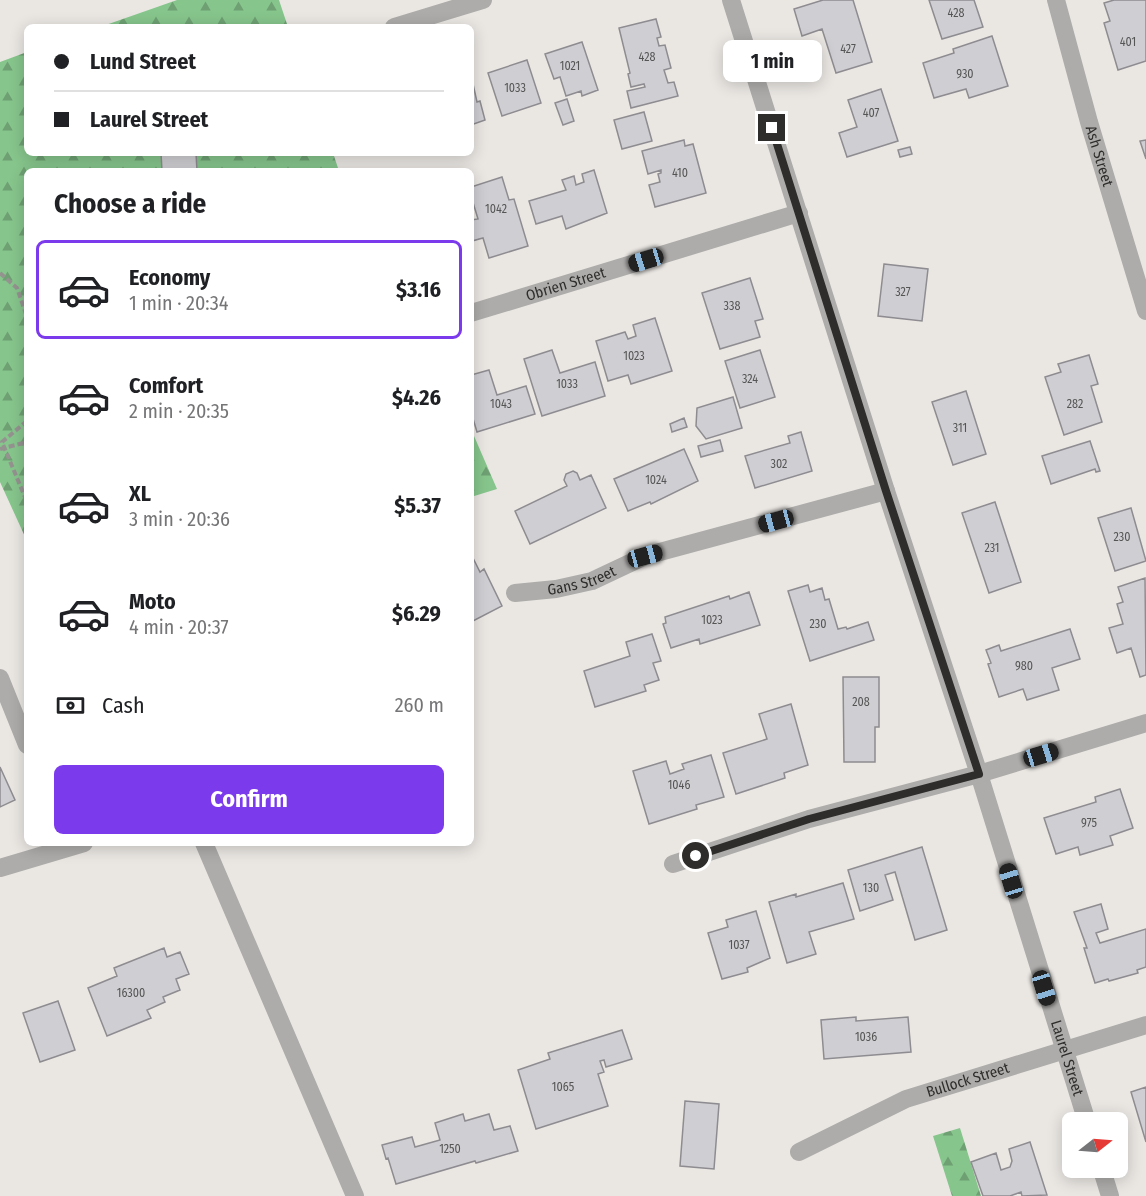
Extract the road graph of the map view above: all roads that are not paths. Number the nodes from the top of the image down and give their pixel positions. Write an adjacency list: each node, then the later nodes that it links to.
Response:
1 (483, 0): 4 (street)
2 (731, 0): 5 (street, Laurel Street)
3 (1056, 0): 6 (street, Ash Street)
4 (404, 24)
5 (799, 213): 7 (street, Obrien Street); 8 (street, Laurel Street)
6 (1146, 311)
7 (474, 312)
8 (886, 491): 9 (street, Gans Street); 13 (street, Laurel Street)
9 (515, 593)
10 (0, 678): 12 (street)
11 (1146, 723): 13 (street)
12 (24, 738)
13 (979, 774): 16 (street); 19 (street, Laurel Street)
14 (70, 846): 17 (street)
15 (205, 846): 23 (street)
16 (673, 864)
17 (0, 868)
18 (1146, 1025): 19 (street, Bullock Street)
19 (1064, 1052): 20 (street, Laurel Street); 21 (street, Bullock Street)
20 (1084, 1112)
21 (799, 1152)
22 (1104, 1178): 24 (street)
23 (355, 1196)
24 (1110, 1196)

